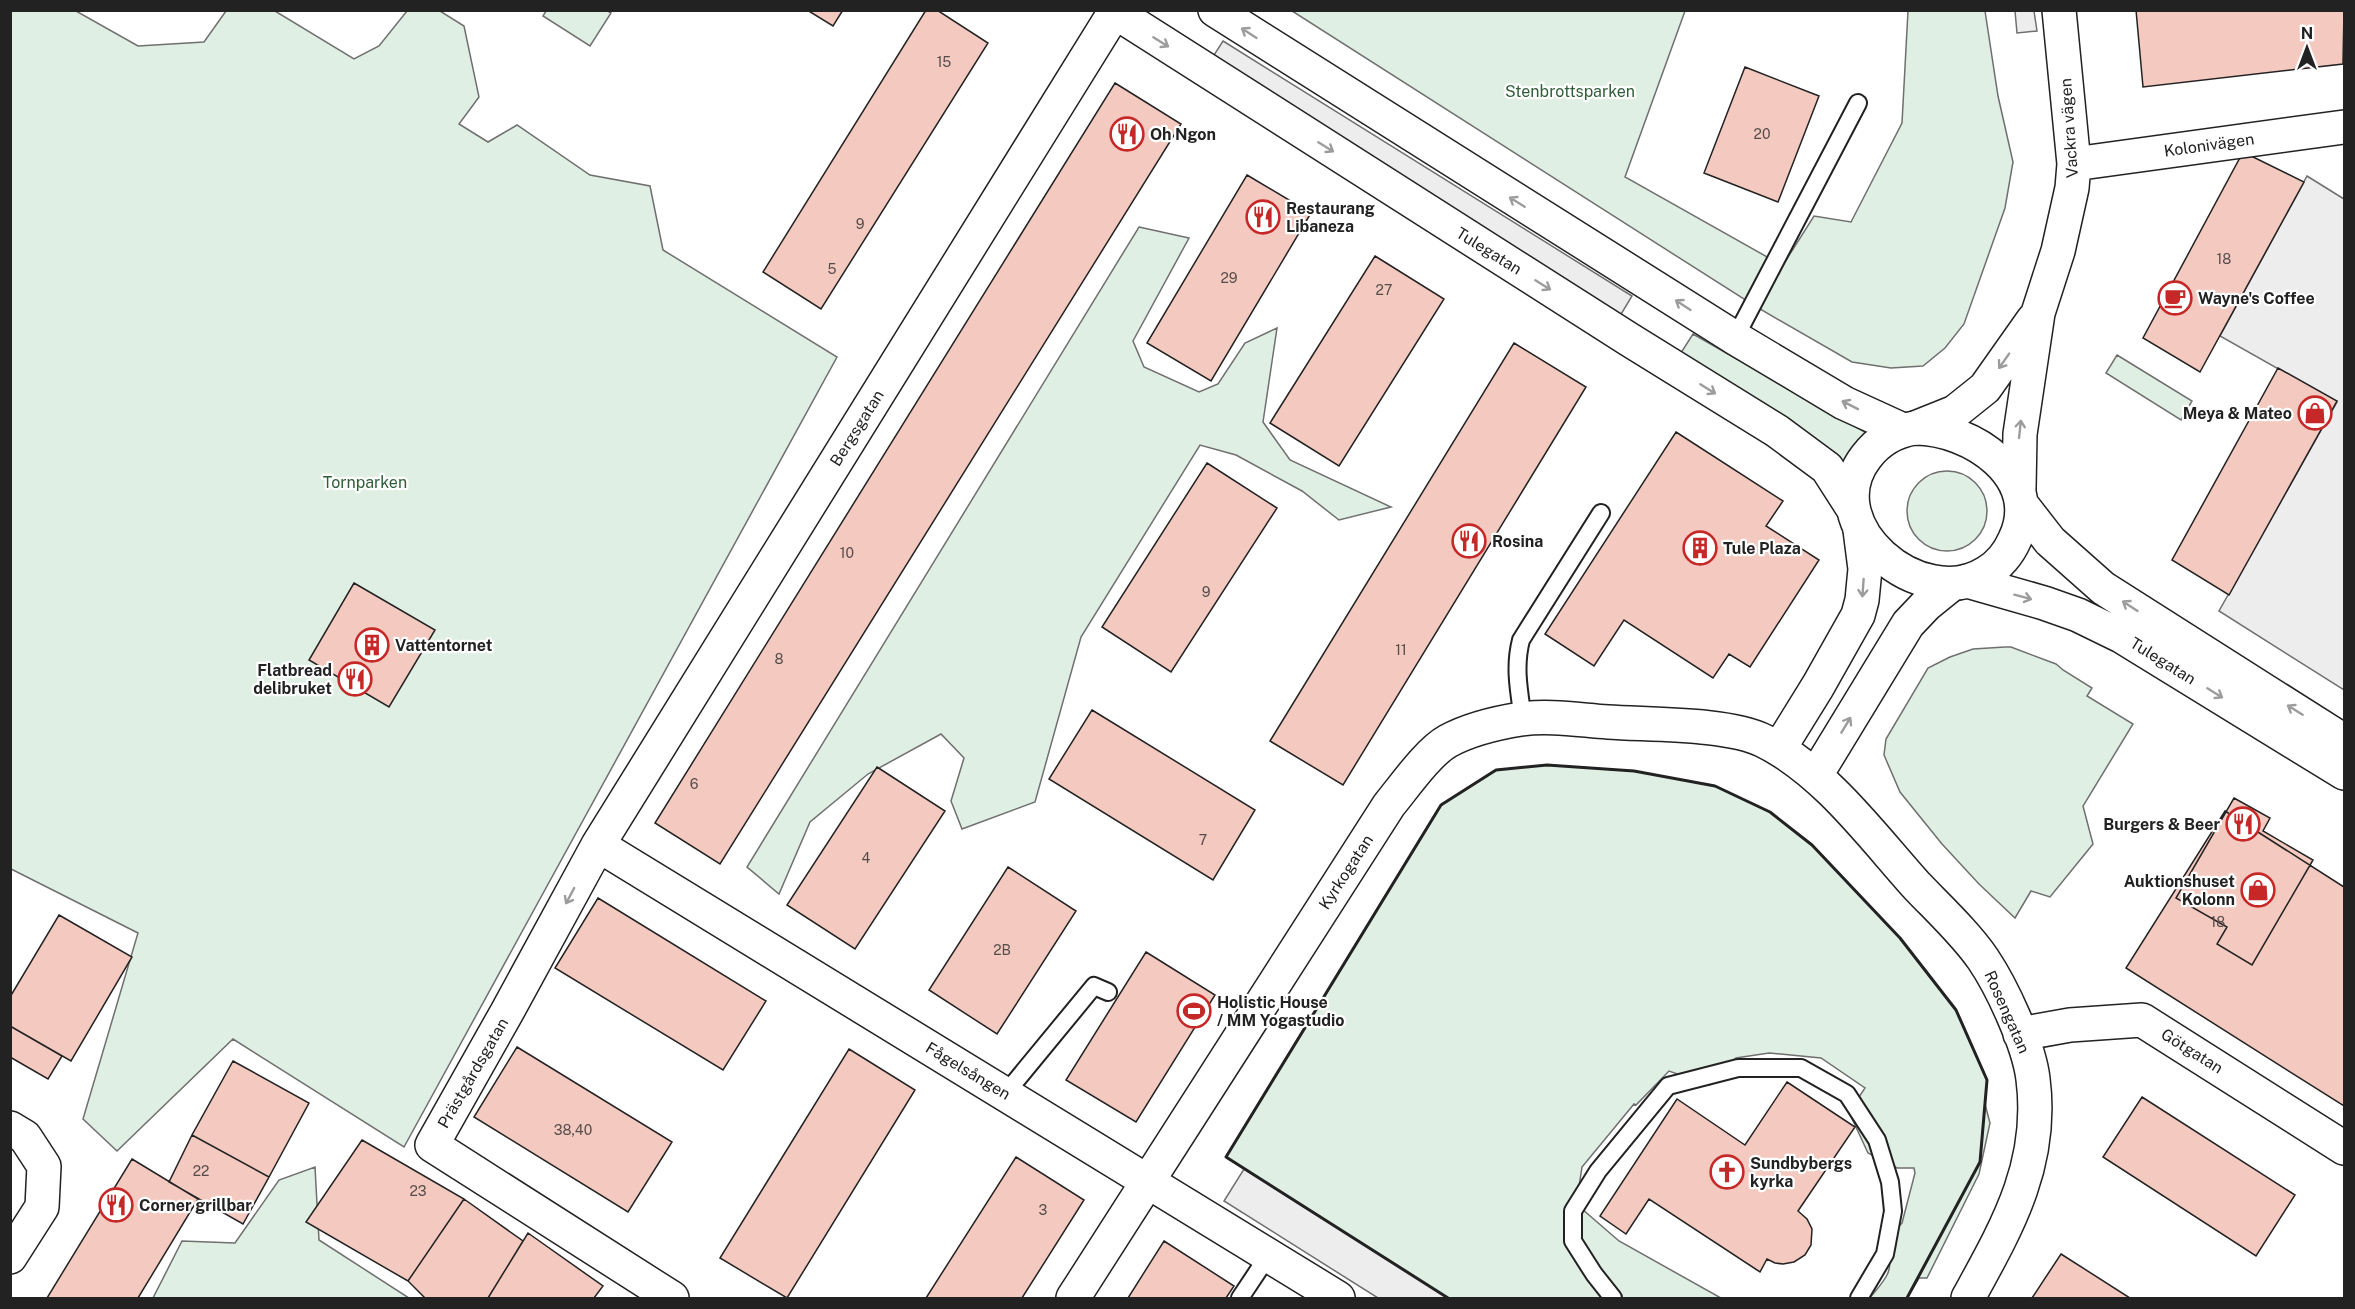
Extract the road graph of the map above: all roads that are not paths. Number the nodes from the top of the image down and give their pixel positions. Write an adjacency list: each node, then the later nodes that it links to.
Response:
1 (1215, 10): 8 (street, one-way to 1)
2 (2059, 10): 6 (street, Vackra vägen)
3 (1114, 11): 12 (street, Tulegatan, one-way to 12); 19 (street, Bergsgatan)
4 (1857, 103): 8 (lane)
5 (2344, 127): 6 (street, Kolonivägen)
6 (2074, 164): 7 (street, Vackra vägen)
7 (2038, 314): 9 (street, Vackra vägen, one-way to 9); 10 (street, Vackra vägen, one-way to 7)
8 (1735, 338): 9 (street, one-way to 8)
9 (1909, 429): 10 (street); 12 (street)
10 (2020, 496): 13 (street); 15 (street, Tulegatan, one-way to 10)
11 (1601, 513): 14 (lane)
12 (1856, 519): 13 (street); 16 (street, one-way to 16)
13 (1959, 583): 17 (street, Tulegatan, one-way to 17); 18 (street, one-way to 13)
14 (1523, 719): 16 (street, Kyrkogatan); 25 (street, Kyrkogatan)
15 (2344, 741)
16 (1779, 749): 18 (street, Rosengatan)
17 (2344, 773)
18 (1816, 775): 21 (street, Rosengatan)
19 (598, 845): 22 (street, Fågelsången); 28 (street, Prästgårdsgatan, one-way to 28)
20 (1108, 992): 22 (lane)
21 (2020, 1034): 24 (street, Götgatan); 34 (street, Rosengatan)
22 (1005, 1094): 25 (street, Fågelsången)
23 (10, 1128): 27 (street)
24 (2344, 1148)
25 (1147, 1181): 26 (street, Fågelsången); 29 (street, Kyrkogatan)
26 (1268, 1256): 30 (lane); 31 (street, Fågelsången)
27 (10, 1257)
28 (672, 1299)
29 (1073, 1299)
30 (1240, 1299)
31 (1338, 1299)
32 (1613, 1299): 33 (lane)
33 (1858, 1299)
34 (1968, 1299)

